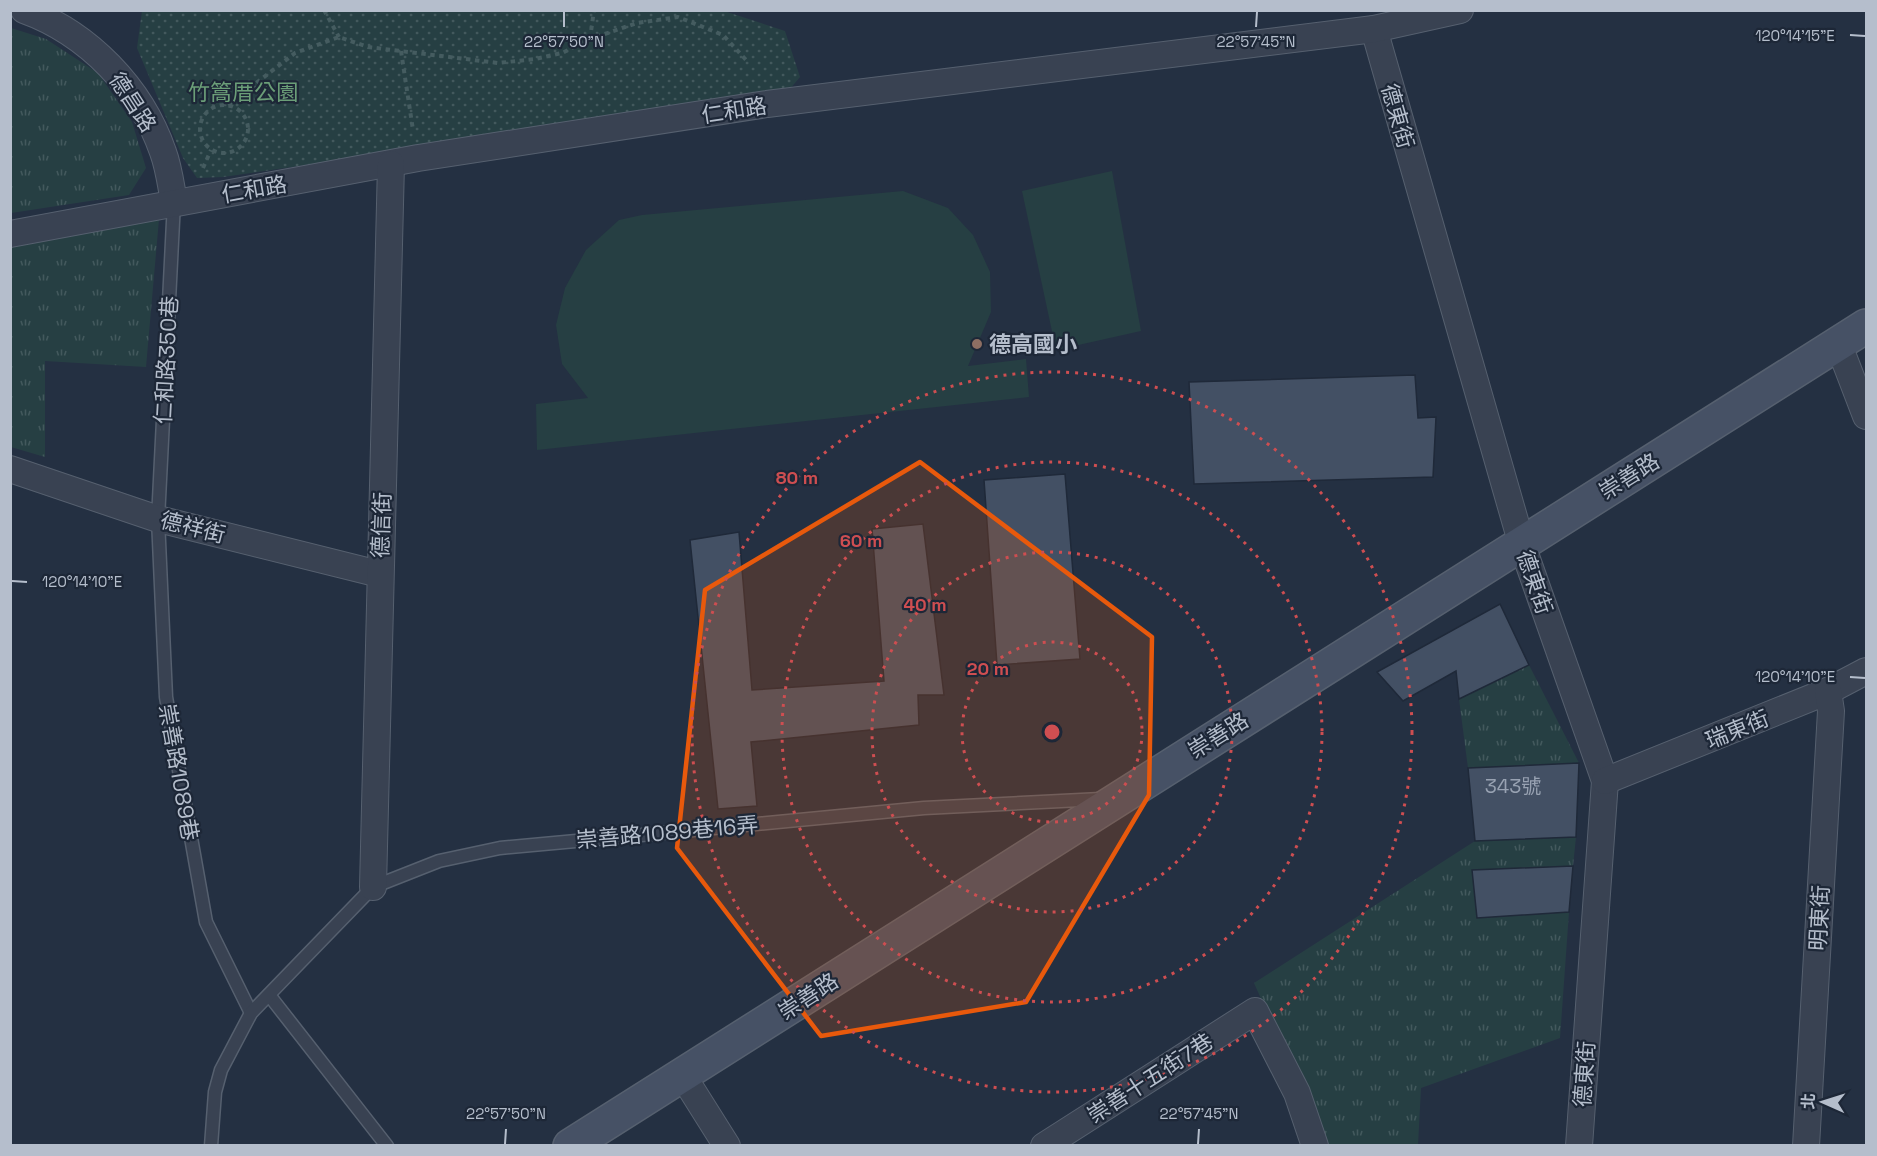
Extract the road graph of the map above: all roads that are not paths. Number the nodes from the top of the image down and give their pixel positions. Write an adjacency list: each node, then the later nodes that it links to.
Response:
1 (1461, 10): 3 (street, 仁和路)
2 (26, 11): 5 (street, 德昌路)
3 (1374, 29): 4 (street, 仁和路); 12 (street, 德東街)
4 (391, 164): 5 (street, 仁和路); 13 (street, 德信街)
5 (174, 202): 6 (street, 仁和路); 11 (lane, 仁和路350巷)
6 (10, 234)
7 (1866, 326): 8 (street, 崇善路)
8 (1838, 344): 9 (street); 12 (street, 崇善路)
9 (1866, 416)
10 (10, 469): 11 (street, 德祥街)
11 (158, 519): 13 (street, 德祥街); 20 (lane, 崇善路1089巷)
12 (1522, 545): 16 (street, 德東街); 17 (street, 崇善路)
13 (379, 574): 18 (street, 德信街)
14 (1866, 671): 15 (street, 瑞東街)
15 (1828, 691): 16 (street, 瑞東街); 29 (street, 明東街)
16 (1605, 781): 28 (street, 德東街)
17 (1117, 798): 18 (lane, 崇善路1089巷16弄); 21 (street, 崇善路)
18 (373, 887): 19 (lane, 崇善路1089巷16弄)
19 (269, 995): 20 (lane); 24 (lane)
20 (251, 1013): 23 (lane)
21 (683, 1076): 25 (street, 崇善路); 26 (street)
22 (1052, 1143): 27 (street, 崇善十五街7巷)
23 (211, 1146)
24 (387, 1146)
25 (570, 1146)
26 (727, 1146)
27 (1315, 1146)
28 (1579, 1146)
29 (1806, 1146)

